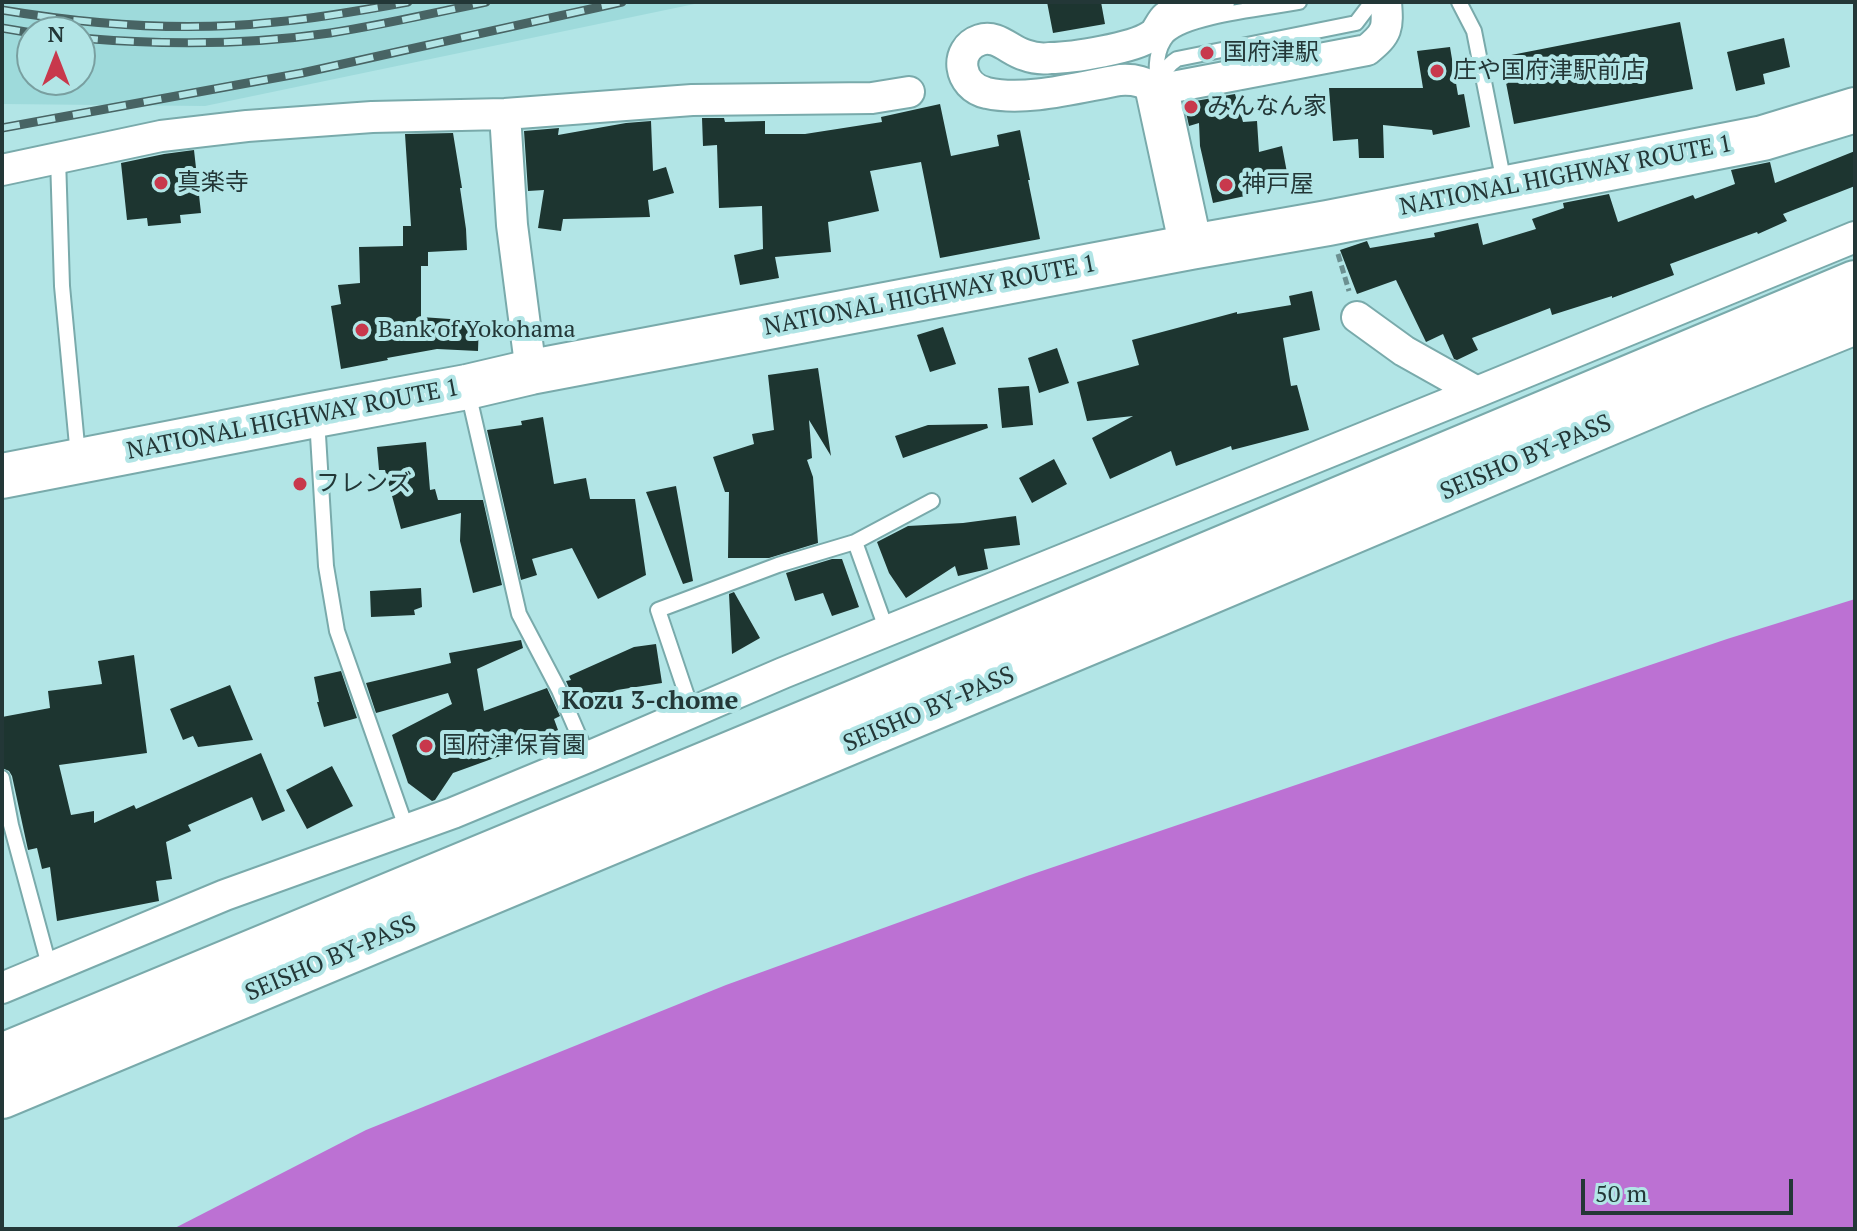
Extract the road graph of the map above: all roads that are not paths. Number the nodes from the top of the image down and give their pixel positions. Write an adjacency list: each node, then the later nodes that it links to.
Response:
1 (1219, 2): 6 (street)
2 (1299, 2): 6 (lane)
3 (1372, 2): 6 (lane)
4 (1386, 2): 6 (street)
5 (1459, 2): 12 (lane)
6 (1157, 90): 14 (street)
7 (909, 92): 9 (street)
8 (1855, 110): 12 (highway, NATIONAL HIGHWAY ROUTE 1)
9 (505, 114): 10 (street); 18 (street)
10 (58, 158): 11 (street); 22 (lane)
11 (2, 170)
12 (1505, 188): 14 (highway, NATIONAL HIGHWAY ROUTE 1)
13 (1855, 237): 20 (street)
14 (1191, 247): 18 (highway, NATIONAL HIGHWAY ROUTE 1)
15 (1855, 283): 33 (highway, SEISHO BY-PASS)
16 (1357, 317): 20 (street)
17 (1855, 322): 34 (highway, SEISHO BY-PASS)
18 (531, 372): 19 (highway, NATIONAL HIGHWAY ROUTE 1)
19 (467, 387): 21 (highway, NATIONAL HIGHWAY ROUTE 1); 28 (lane)
20 (1477, 392): 26 (street)
21 (316, 415): 22 (highway, NATIONAL HIGHWAY ROUTE 1); 30 (lane)
22 (78, 461): 23 (highway, NATIONAL HIGHWAY ROUTE 1)
23 (2, 476)
24 (932, 501): 25 (lane)
25 (855, 542): 26 (lane); 27 (lane)
26 (887, 631): 27 (street)
27 (692, 711): 28 (street)
28 (588, 757): 30 (street)
29 (2, 778): 31 (lane)
30 (407, 830): 31 (street)
31 (50, 969): 32 (street)
32 (2, 988)
33 (2, 1056)
34 (2, 1096)

